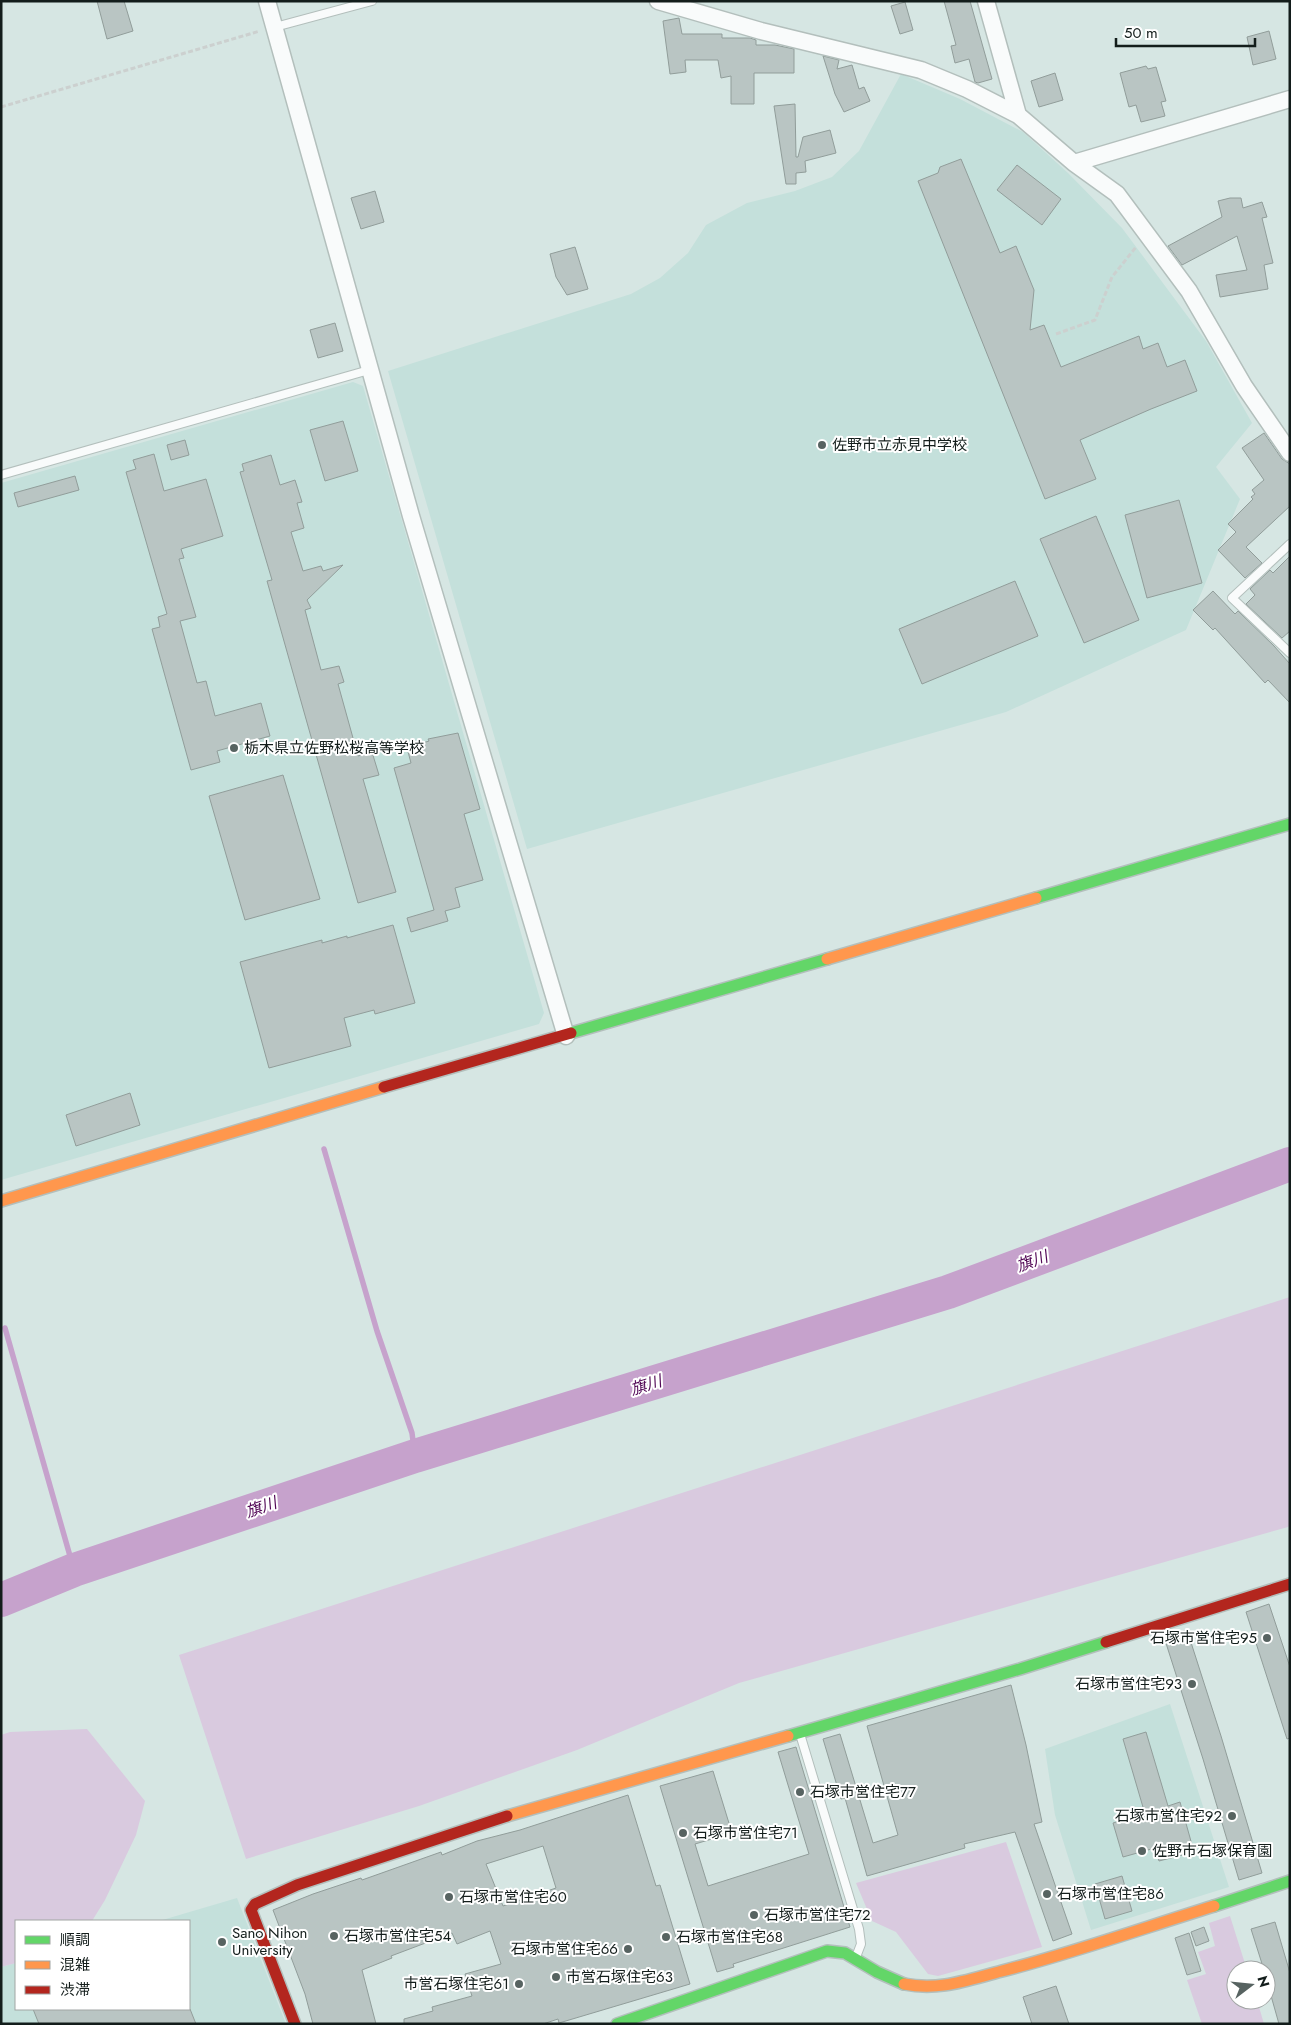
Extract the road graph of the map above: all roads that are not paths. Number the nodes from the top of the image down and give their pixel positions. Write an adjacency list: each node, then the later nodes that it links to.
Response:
1 (267, 1): 5 (street)
2 (372, 1): 5 (lane)
3 (658, 1): 7 (street)
4 (986, 1): 7 (street)
5 (275, 27): 9 (street)
6 (1290, 99): 8 (street)
7 (1018, 114): 8 (street)
8 (1074, 163): 10 (street)
9 (369, 370): 11 (lane); 15 (street)
10 (1290, 454)
11 (1, 475)
12 (1290, 544): 13 (lane)
13 (1290, 652)
14 (1290, 824): 15 (street)
15 (566, 1036): 16 (street)
16 (1, 1201)
17 (1290, 1584): 18 (street)
18 (799, 1732): 20 (lane); 21 (street)
19 (1290, 1881): 20 (street)
20 (856, 1958): 22 (street)
21 (295, 2024)
22 (617, 2024)

